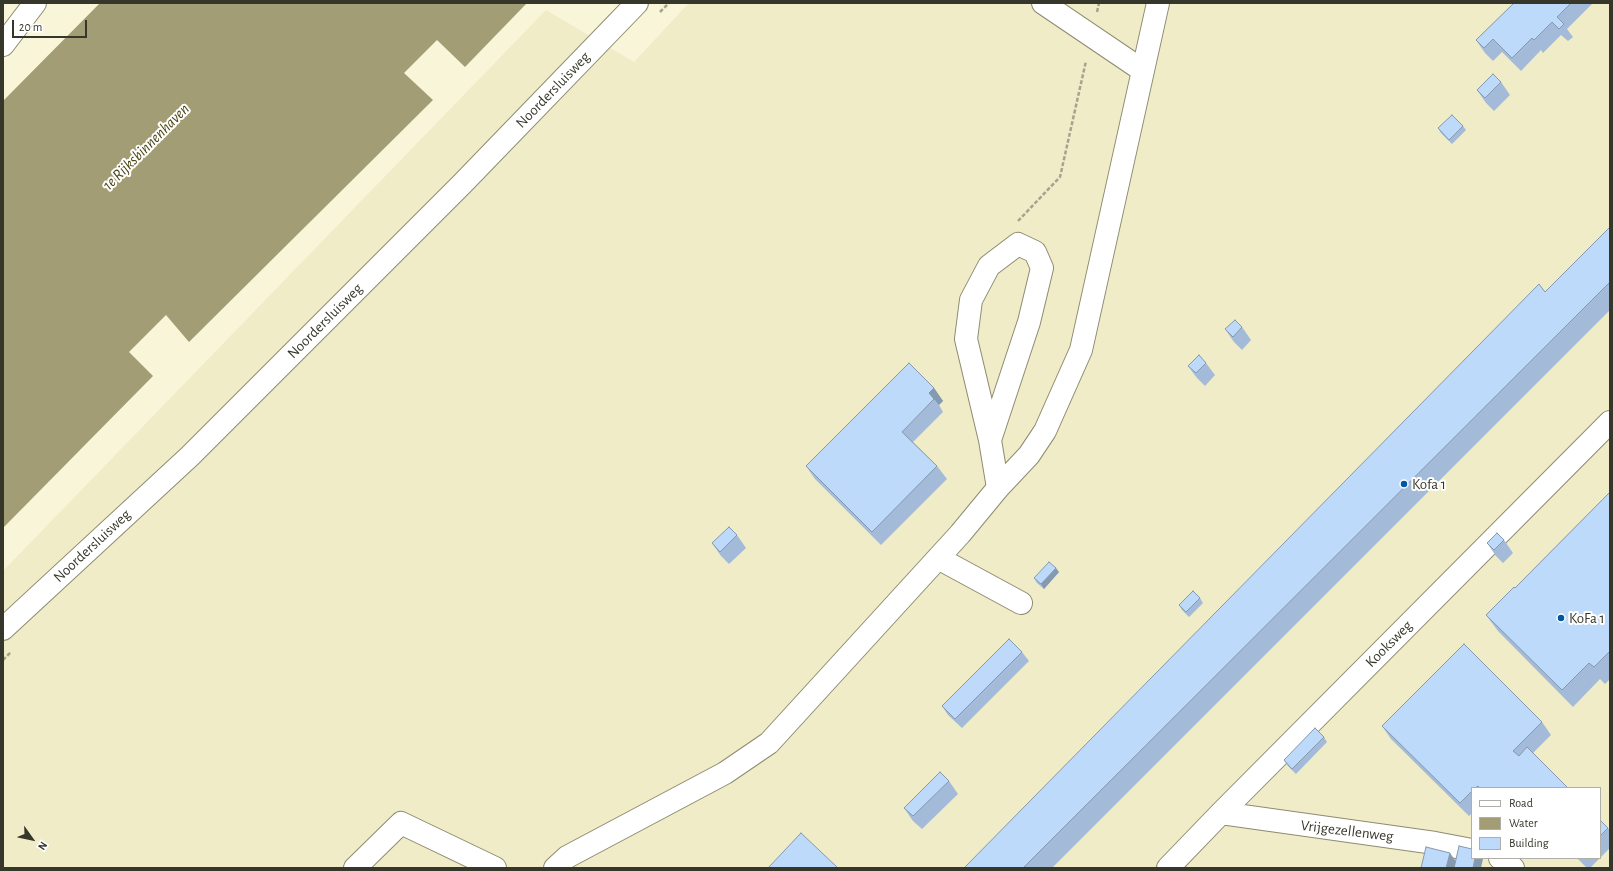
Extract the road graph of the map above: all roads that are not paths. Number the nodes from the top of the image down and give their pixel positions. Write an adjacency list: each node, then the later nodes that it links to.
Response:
1 (35, 3): 5 (street)
2 (637, 3): 12 (street, Noordersluisweg)
3 (1043, 3): 6 (street)
4 (1158, 3): 6 (street)
5 (3, 46)
6 (1142, 70): 9 (street)
7 (1610, 422): 13 (street, Kooksweg)
8 (990, 440): 8 (street); 9 (street)
9 (998, 488): 10 (street)
10 (938, 558): 11 (street); 18 (street)
11 (1021, 602)
12 (3, 629)
13 (1221, 813): 14 (street, Vrijgezellenweg); 19 (street, Kooksweg)
14 (1471, 850)
15 (1501, 859): 20 (street)
16 (355, 868): 17 (street)
17 (495, 868)
18 (555, 868)
19 (1168, 868)
20 (1513, 868)

